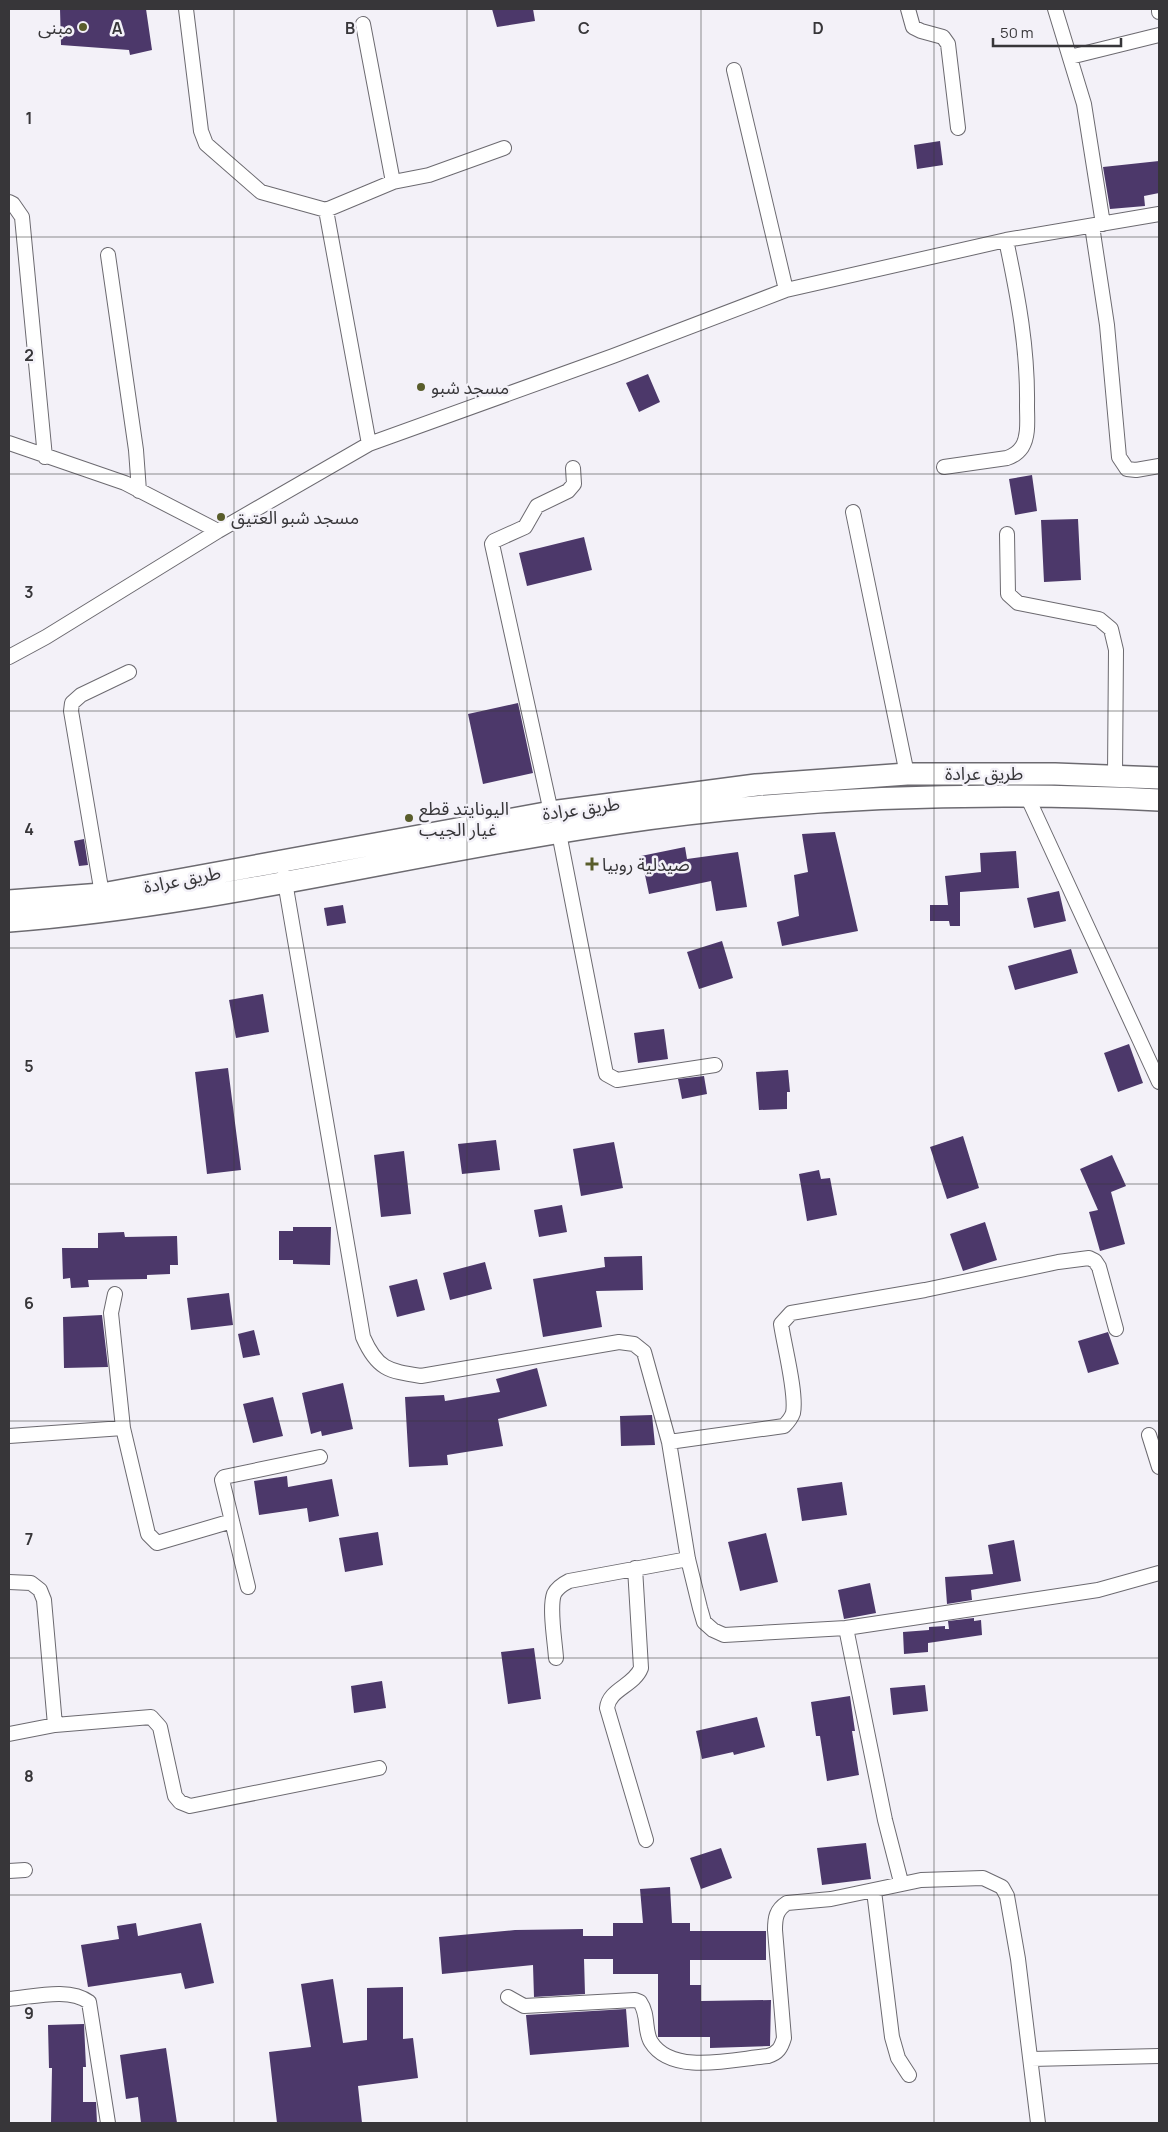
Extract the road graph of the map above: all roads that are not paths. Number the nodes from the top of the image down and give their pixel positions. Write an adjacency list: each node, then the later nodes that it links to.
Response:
1 (186, 9): 12 (street)
2 (908, 9): 8 (street)
3 (1055, 9): 6 (street)
4 (363, 24): 10 (street)
5 (1159, 35): 6 (street)
6 (1070, 58): 14 (street)
7 (734, 70): 17 (street)
8 (958, 128)
9 (504, 148): 10 (street)
10 (393, 182): 12 (street)
11 (9, 202): 20 (street)
12 (326, 210): 19 (street)
13 (1159, 214): 14 (street)
14 (1098, 225): 15 (street); 21 (street)
15 (1006, 240): 17 (street); 22 (street)
16 (108, 255): 24 (street)
17 (786, 290): 19 (street)
18 (9, 443): 20 (street)
19 (370, 444): 26 (street)
20 (45, 457): 24 (street)
21 (1159, 466)
22 (944, 467)
23 (573, 468): 35 (street)
24 (139, 490): 26 (street)
25 (853, 512): 30 (street)
26 (218, 531): 28 (street)
27 (1007, 534): 31 (street)
28 (9, 657)
29 (129, 672): 39 (street)
30 (907, 774): 31 (main road, طريق عرادة); 35 (main road, طريق عرادة)
31 (1115, 775): 32 (main road, طريق عرادة)
32 (1159, 778)
33 (1027, 796): 34 (main road, طريق عرادة); 36 (main road, طريق عرادة); 43 (street)
34 (1159, 800)
35 (551, 812): 37 (main road, طريق عرادة)
36 (559, 834): 38 (main road, طريق عرادة); 42 (street)
37 (281, 860): 38 (street); 39 (main road, طريق عرادة)
38 (286, 883): 41 (main road, طريق عرادة); 49 (street)
39 (102, 894): 40 (main road, طريق عرادة)
40 (9, 900)
41 (9, 921)
42 (715, 1065)
43 (1159, 1082)
44 (115, 1294): 46 (street)
45 (1116, 1329): 49 (street)
46 (123, 1428): 48 (street); 52 (street)
47 (1149, 1435): 51 (street)
48 (9, 1436)
49 (669, 1442): 53 (street)
50 (320, 1457): 52 (street)
51 (1159, 1467)
52 (232, 1521): 57 (street)
53 (688, 1559): 54 (street); 58 (street)
54 (635, 1568): 59 (street); 63 (street)
55 (1159, 1573): 58 (street)
56 (9, 1582): 60 (street)
57 (248, 1587)
58 (846, 1628): 66 (street)
59 (556, 1658)
60 (55, 1725): 61 (street); 62 (street)
61 (9, 1734)
62 (379, 1768)
63 (646, 1840)
64 (9, 1870): 65 (street)
65 (25, 1870)
66 (901, 1882): 67 (street); 71 (street)
67 (874, 1890): 68 (street); 72 (street)
68 (508, 1997)
69 (9, 1999): 73 (street)
70 (1159, 2056): 71 (street)
71 (1032, 2059): 74 (street)
72 (909, 2075)
73 (108, 2123)
74 (1038, 2123)

